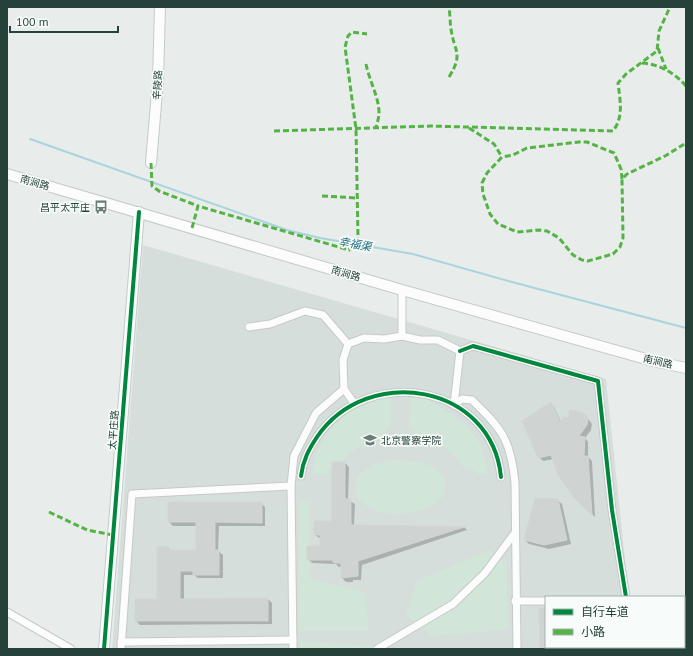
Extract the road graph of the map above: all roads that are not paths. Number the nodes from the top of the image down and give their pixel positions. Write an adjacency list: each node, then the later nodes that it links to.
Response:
1 (160, 7): 2 (main road, 辛陵路)
2 (151, 163)
3 (7, 174): 4 (main road, 南涧路)
4 (139, 212): 5 (main road, 南涧路); 25 (main road, 太平庄路)
5 (402, 290): 7 (street); 10 (main road, 南涧路)
6 (249, 327): 8 (street)
7 (402, 336): 8 (street); 9 (street)
8 (348, 344): 11 (street)
9 (460, 351): 13 (street); 18 (street)
10 (686, 368)
11 (344, 389): 12 (street); 16 (street)
12 (354, 403): 13 (street); 14 (street)
13 (454, 405): 15 (street); 17 (street)
14 (301, 476)
15 (502, 477)
16 (291, 486): 22 (street); 23 (street)
17 (514, 534): 19 (street); 27 (street)
18 (626, 596)
19 (515, 601): 20 (street); 28 (street)
20 (545, 601)
21 (7, 612): 24 (street)
22 (293, 640): 23 (street); 26 (street)
23 (121, 646)
24 (72, 649)
25 (104, 649)
26 (293, 649)
27 (377, 649)
28 (517, 649)

